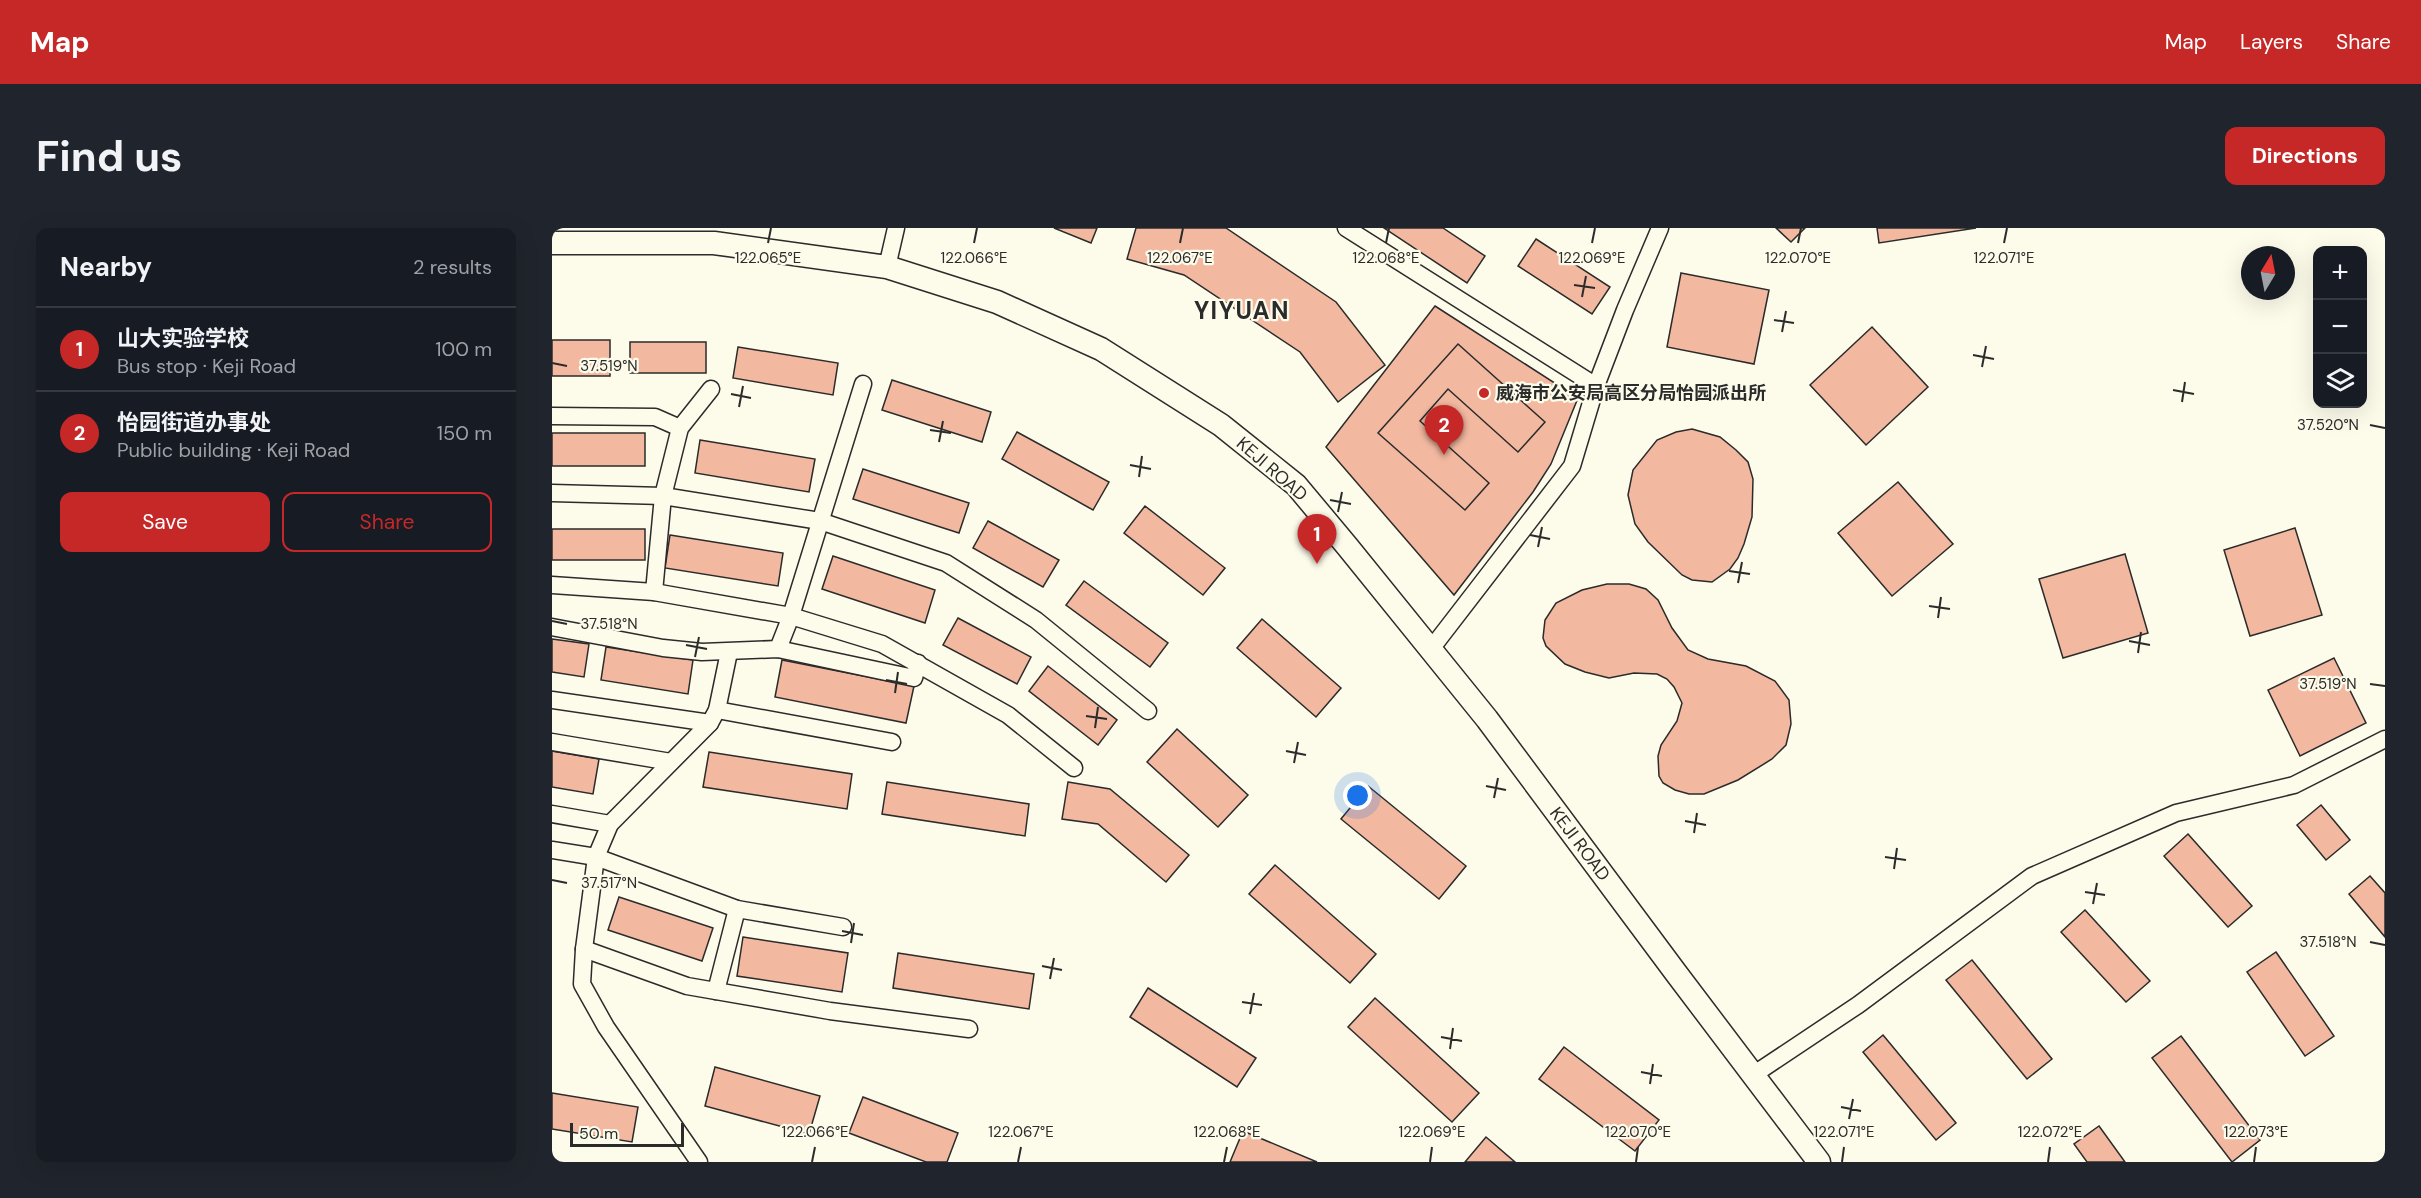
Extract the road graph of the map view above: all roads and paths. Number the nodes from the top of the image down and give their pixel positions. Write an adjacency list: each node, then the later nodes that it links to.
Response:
1 (896, 228): 5 (street)
2 (1346, 228): 7 (street)
3 (1660, 228): 7 (street)
4 (552, 243): 5 (main road, KEJI ROAD)
5 (887, 267): 19 (main road, KEJI ROAD)
6 (863, 384): 13 (street)
7 (1596, 386): 19 (street)
8 (711, 389): 10 (street)
9 (552, 416): 10 (street)
10 (680, 428): 12 (street)
11 (552, 493): 12 (street)
12 (663, 496): 13 (street); 15 (street)
13 (820, 521): 16 (street); 23 (street)
14 (552, 585): 15 (street)
15 (654, 592): 16 (street)
16 (791, 616): 18 (street); 21 (street)
17 (552, 627): 20 (street)
18 (778, 649): 20 (street); 21 (street)
19 (1431, 649): 39 (main road, KEJI ROAD)
20 (729, 652): 24 (street)
21 (918, 663): 29 (street)
22 (552, 700): 24 (street)
23 (1148, 711)
24 (713, 717): 27 (street); 28 (street)
25 (2385, 739): 39 (street)
26 (552, 742): 28 (street)
27 (892, 742)
28 (671, 762): 31 (street)
29 (1074, 768)
30 (552, 814): 31 (street)
31 (610, 824): 33 (street)
32 (552, 850): 33 (street)
33 (596, 857): 34 (street); 36 (street)
34 (736, 909): 35 (street); 37 (street)
35 (843, 927)
36 (584, 949): 37 (street); 40 (street)
37 (716, 991): 38 (street)
38 (969, 1029)
39 (1753, 1075): 41 (main road, KEJI ROAD)
40 (699, 1162)
41 (1819, 1162)

